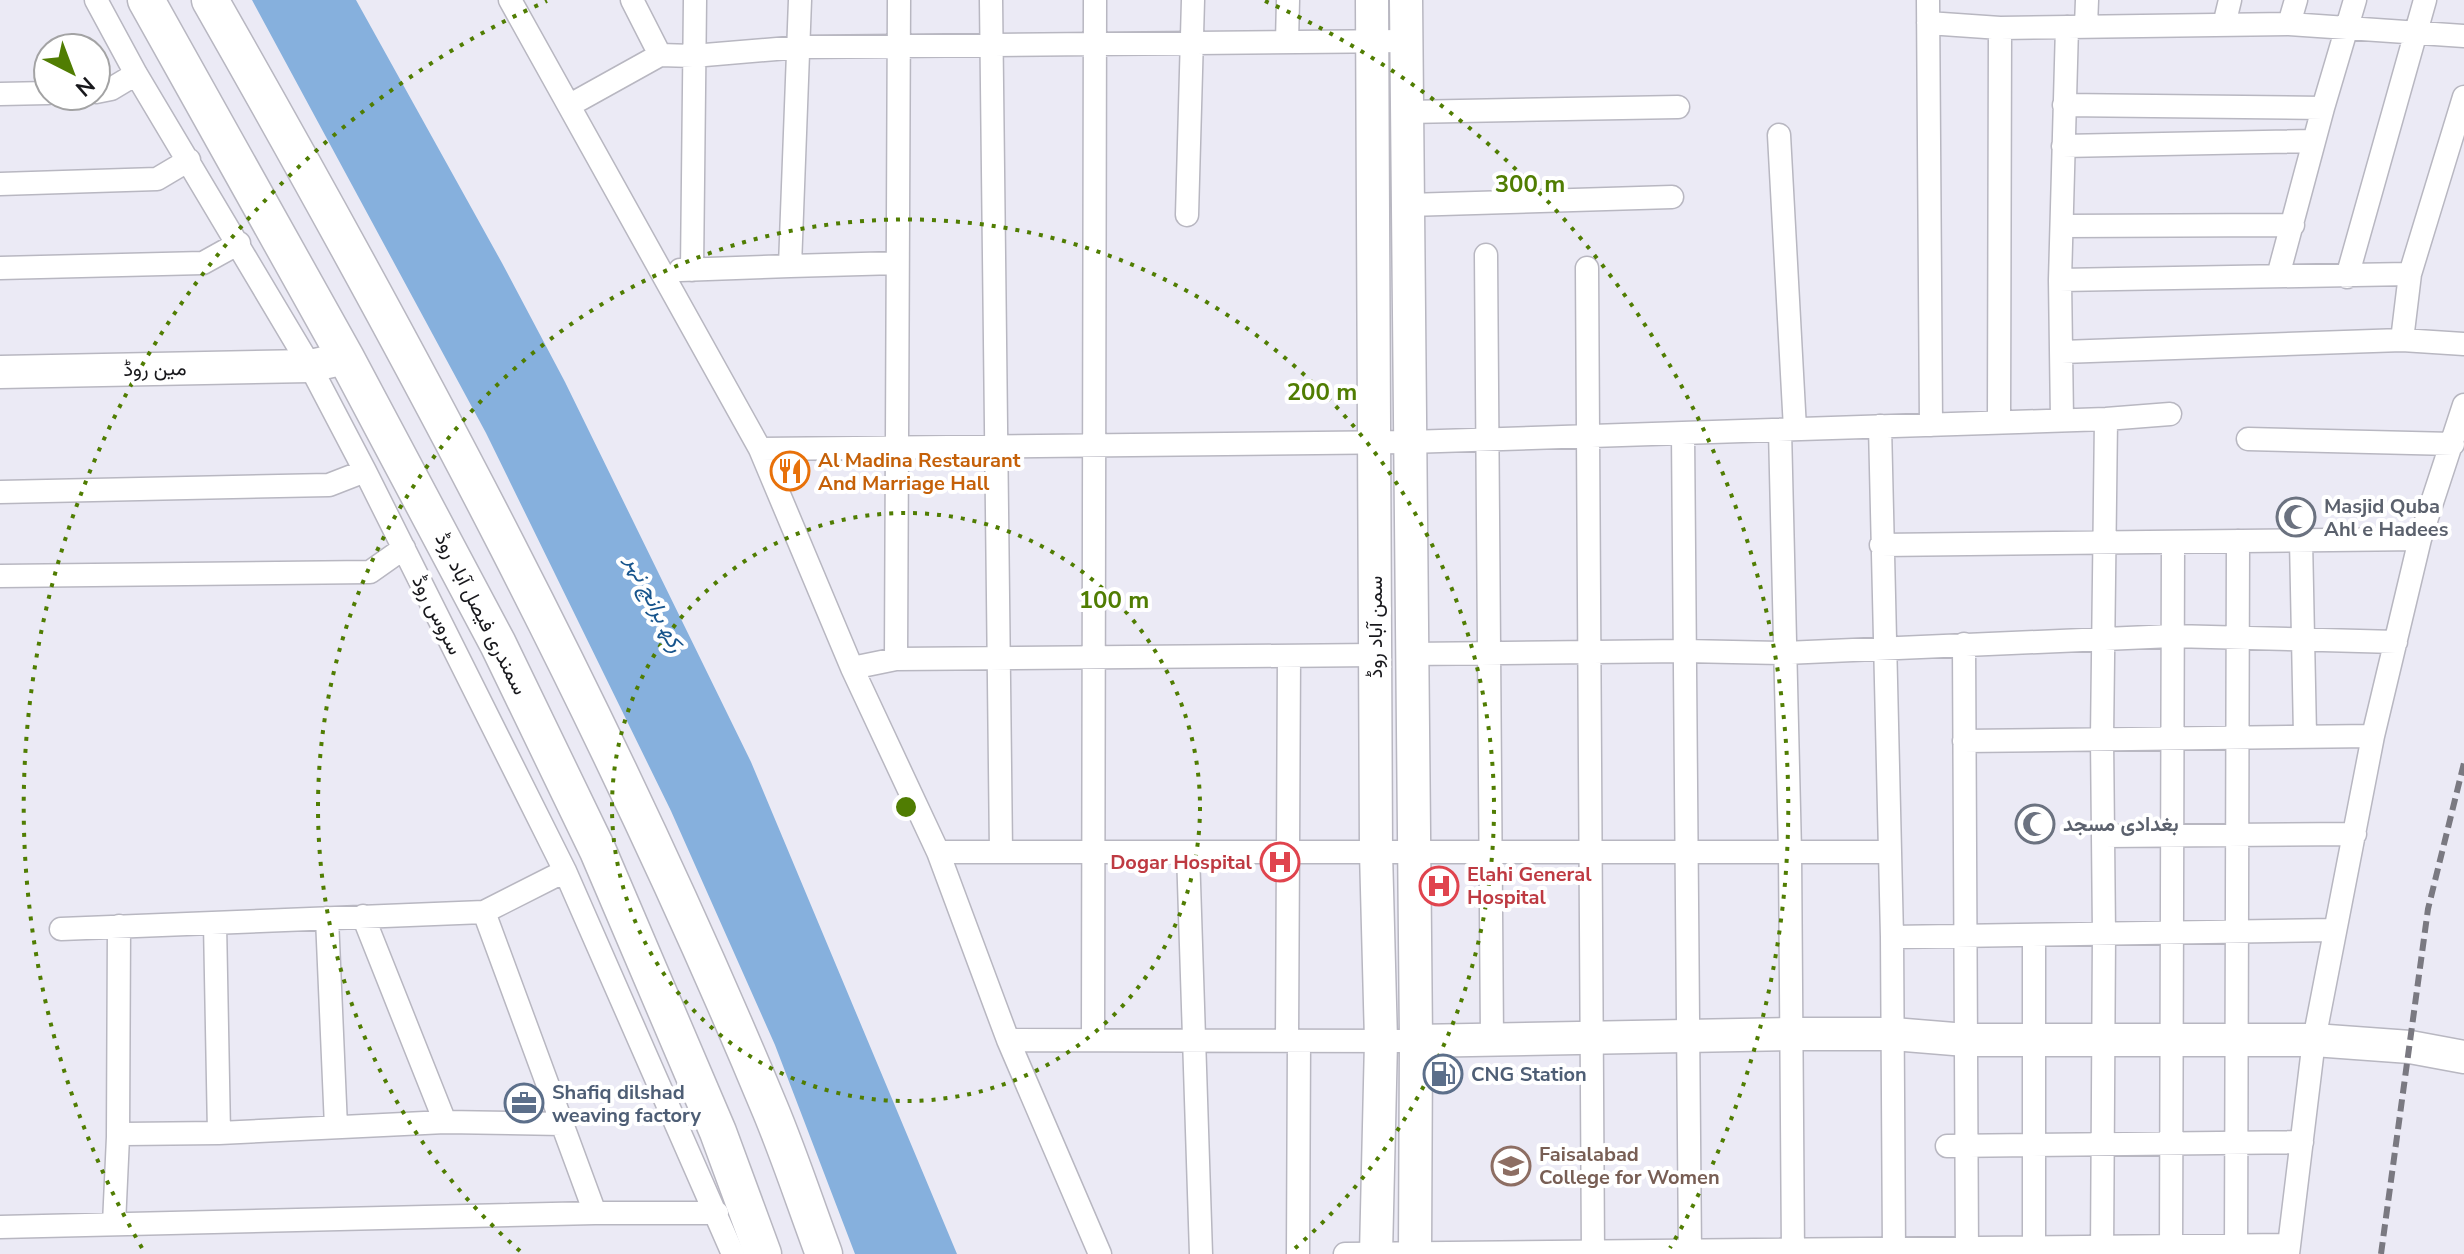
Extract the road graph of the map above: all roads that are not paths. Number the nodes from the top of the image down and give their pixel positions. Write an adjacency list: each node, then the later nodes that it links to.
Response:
1 (96, 0): 39 (street, سروس روڈ)
2 (146, 0): 74 (main road, سمندری فیصل آباد روڈ)
3 (210, 0): 206 (main road)
4 (510, 0): 44 (street)
5 (632, 0): 37 (street)
6 (695, 0): 38 (street)
7 (800, 0): 36 (street)
8 (899, 0): 35 (street)
9 (991, 0): 34 (street)
10 (1095, 0): 33 (street)
11 (1193, 0): 32 (street)
12 (1288, 0): 31 (street)
13 (1372, 0): 29 (street, سمن آباد روڈ)
14 (1406, 0): 30 (street, سمن آباد روڈ)
15 (1928, 0): 21 (street)
16 (2087, 0): 24 (street)
17 (2230, 0): 23 (street)
18 (2296, 0): 22 (street)
19 (2355, 0): 25 (street)
20 (2425, 0): 27 (street)
21 (1928, 23): 26 (street); 82 (street)
22 (2289, 24): 23 (street); 25 (street)
23 (2224, 25): 24 (street)
24 (2076, 27): 26 (street); 45 (street)
25 (2347, 27): 27 (street); 47 (street)
26 (2000, 28): 81 (street)
27 (2416, 31): 28 (street); 69 (street)
28 (2464, 36)
29 (1373, 41): 30 (street); 31 (street); 89 (street, سمن آباد روڈ)
30 (1406, 41): 48 (street, سمن آباد روڈ)
31 (1287, 42): 32 (street)
32 (1193, 43): 33 (street); 56 (street)
33 (1096, 44): 34 (street); 92 (street)
34 (990, 45): 35 (street); 93 (street)
35 (899, 46): 36 (street); 61 (street)
36 (800, 47): 38 (street); 62 (street)
37 (660, 55): 38 (street); 44 (street)
38 (693, 56): 66 (street)
39 (136, 74): 40 (street); 52 (street, سروس روڈ)
40 (112, 88)
41 (32, 93): 42 (street)
42 (0, 94)
43 (2464, 97): 67 (street)
44 (570, 105): 65 (street)
45 (2064, 105): 47 (street); 51 (street)
46 (1678, 107): 48 (street)
47 (2323, 108): 50 (street)
48 (1407, 112): 55 (street, سمن آباد روڈ)
49 (1779, 135): 84 (street)
50 (2314, 141): 51 (street); 57 (street)
51 (2063, 146): 58 (street)
52 (189, 160): 53 (street); 59 (street, سروس روڈ)
53 (0, 184)
54 (1672, 197): 55 (street)
55 (1408, 205): 90 (street, سمن آباد روڈ)
56 (1187, 215)
57 (2293, 225): 58 (street); 68 (street)
58 (2063, 226): 70 (street)
59 (239, 243): 63 (street); 75 (street, سروس روڈ)
60 (1486, 255): 87 (street)
61 (897, 263): 62 (street); 95 (street)
62 (790, 266): 66 (street)
63 (0, 268)
64 (1587, 268): 86 (street)
65 (661, 270): 66 (street); 94 (street)
66 (692, 270)
67 (2410, 274): 69 (street); 71 (street)
68 (2278, 276): 69 (street); 70 (street)
69 (2347, 277)
70 (2060, 280): 73 (street)
71 (2402, 340): 72 (street); 73 (street)
72 (2464, 344)
73 (2062, 352): 80 (street)
74 (346, 358): 75 (street, مین روڈ); 205 (main road, سمندری فیصل آباد روڈ)
75 (310, 366): 76 (street, مین روڈ); 96 (street, سروس روڈ)
76 (0, 372)
77 (2464, 405): 91 (street)
78 (2170, 414): 79 (street)
79 (2106, 419): 80 (street); 101 (street)
80 (2062, 420): 81 (street)
81 (1999, 422): 82 (street)
82 (1931, 425): 83 (street)
83 (1880, 426): 84 (street); 103 (street)
84 (1788, 430): 85 (street); 115 (street)
85 (1683, 433): 86 (street); 113 (street)
86 (1587, 436): 87 (street); 114 (street)
87 (1488, 439): 90 (street); 118 (street)
88 (2248, 439): 91 (street)
89 (1374, 442): 90 (street); 92 (street); 117 (street, سمن آباد روڈ)
90 (1409, 442): 116 (street, سمن آباد روڈ)
91 (2453, 444): 98 (street)
92 (1096, 446): 93 (street); 121 (street)
93 (997, 448): 95 (street); 120 (street)
94 (760, 449): 95 (street); 123 (street)
95 (895, 449): 122 (street)
96 (365, 471): 97 (street); 104 (street, سروس روڈ)
97 (0, 492)
98 (2420, 539): 99 (street); 110 (street)
99 (2301, 540): 100 (street); 109 (street)
100 (2238, 541): 102 (street); 108 (street)
101 (2103, 542): 102 (street); 103 (street); 107 (street)
102 (2173, 542): 106 (street)
103 (1881, 545): 112 (street)
104 (404, 548): 105 (street); 146 (street, سروس روڈ)
105 (0, 576)
106 (2172, 636): 107 (street); 108 (street); 127 (street)
107 (2104, 638): 111 (street); 128 (street)
108 (2238, 639): 109 (street); 125 (street)
109 (2304, 639): 110 (street); 124 (street)
110 (2396, 642): 126 (street)
111 (1964, 644): 112 (street); 129 (street)
112 (1886, 648): 115 (street); 145 (street)
113 (1685, 651): 114 (street); 115 (street); 143 (street)
114 (1589, 653): 118 (street); 142 (street)
115 (1785, 653): 144 (street)
116 (1411, 654): 118 (street); 140 (street, سمن آباد روڈ)
117 (1375, 655): 119 (street); 139 (street, سمن آباد روڈ)
118 (1488, 655): 141 (street)
119 (1289, 656): 121 (street); 138 (street)
120 (998, 658): 121 (street); 122 (street); 135 (street)
121 (1094, 658): 136 (street)
122 (896, 659): 123 (street)
123 (852, 668): 134 (street)
124 (2305, 735): 125 (street); 126 (street)
125 (2237, 736): 127 (street); 131 (street)
126 (2373, 736): 130 (street)
127 (2171, 737): 128 (street); 133 (street)
128 (2102, 738): 129 (street); 132 (street)
129 (1964, 741): 158 (street)
130 (2355, 834): 131 (street); 153 (street)
131 (2237, 835): 133 (street); 154 (street)
132 (2104, 836): 133 (street); 156 (street)
133 (2173, 836): 155 (street)
134 (938, 852): 135 (street); 167 (street)
135 (1001, 852): 136 (street)
136 (1091, 852): 137 (street); 168 (street)
137 (1188, 852): 138 (street); 169 (street)
138 (1289, 852): 139 (street); 173 (street)
139 (1376, 852): 140 (street); 174 (street, سمن آباد روڈ)
140 (1412, 852): 141 (street); 175 (street, سمن آباد روڈ)
141 (1490, 852): 142 (street); 176 (street)
142 (1590, 852): 143 (street); 163 (street)
143 (1686, 852): 144 (street); 162 (street)
144 (1790, 852): 145 (street); 160 (street)
145 (1888, 852): 159 (street)
146 (565, 871): 147 (street); 190 (street, سروس روڈ)
147 (484, 912): 148 (street); 179 (street)
148 (363, 916): 149 (street); 178 (street)
149 (327, 918): 150 (street); 180 (street)
150 (215, 923): 151 (street); 181 (street)
151 (119, 926): 152 (street); 182 (street)
152 (61, 929)
153 (2334, 930): 154 (street); 172 (street)
154 (2237, 932): 155 (street); 166 (street)
155 (2173, 933): 156 (street); 165 (street)
156 (2104, 934): 157 (street); 164 (street)
157 (2034, 935): 158 (street); 171 (street)
158 (1965, 936): 159 (street); 170 (street)
159 (1892, 937): 161 (street)
160 (1792, 1034): 161 (street); 162 (street); 201 (street)
161 (1893, 1034): 170 (street); 197 (street)
162 (1688, 1036): 163 (street); 200 (street)
163 (1592, 1038): 176 (street); 203 (street)
164 (2103, 1039): 165 (street); 171 (street); 185 (street)
165 (2170, 1039): 166 (street); 186 (street)
166 (2237, 1039): 172 (street); 184 (street)
167 (1008, 1040): 168 (street); 207 (street)
168 (1093, 1040): 169 (street)
169 (1195, 1040): 173 (street); 208 (street)
170 (1966, 1040): 171 (street); 188 (street)
171 (2033, 1040): 187 (street)
172 (2314, 1040): 177 (street); 183 (street)
173 (1293, 1041): 174 (street); 209 (street)
174 (1381, 1041): 175 (street); 211 (street, سمن آباد روڈ)
175 (1416, 1041): 176 (street); 212 (street, سمن آباد روڈ)
176 (1492, 1041)
177 (2464, 1057)
178 (445, 1122): 179 (street); 180 (street)
179 (562, 1124): 189 (street)
180 (336, 1127): 181 (street)
181 (219, 1133): 182 (street)
182 (118, 1137): 191 (street)
183 (2302, 1142): 184 (street); 193 (street)
184 (2236, 1143): 186 (street); 196 (street)
185 (2102, 1144): 186 (street); 187 (street); 194 (street)
186 (2170, 1144): 195 (street)
187 (2034, 1145): 188 (street); 199 (street)
188 (1957, 1146): 198 (street)
189 (595, 1213): 190 (street); 191 (street)
190 (717, 1213): 204 (street, سروس روڈ)
191 (114, 1224): 192 (street)
192 (0, 1227)
193 (2288, 1249): 196 (street)
194 (2102, 1250): 195 (street); 199 (street)
195 (2171, 1250): 196 (street)
196 (2236, 1250)
197 (1894, 1251): 198 (street); 201 (street)
198 (1967, 1251): 199 (street)
199 (2034, 1251)
200 (1690, 1252): 201 (street); 203 (street)
201 (1793, 1252)
202 (1497, 1253): 203 (street); 212 (street)
203 (1593, 1253)
204 (733, 1254)
205 (763, 1254)
206 (824, 1254)
207 (1100, 1254)
208 (1201, 1254)
209 (1298, 1254)
210 (1345, 1254): 211 (street)
211 (1376, 1254): 212 (street)
212 (1415, 1254)

